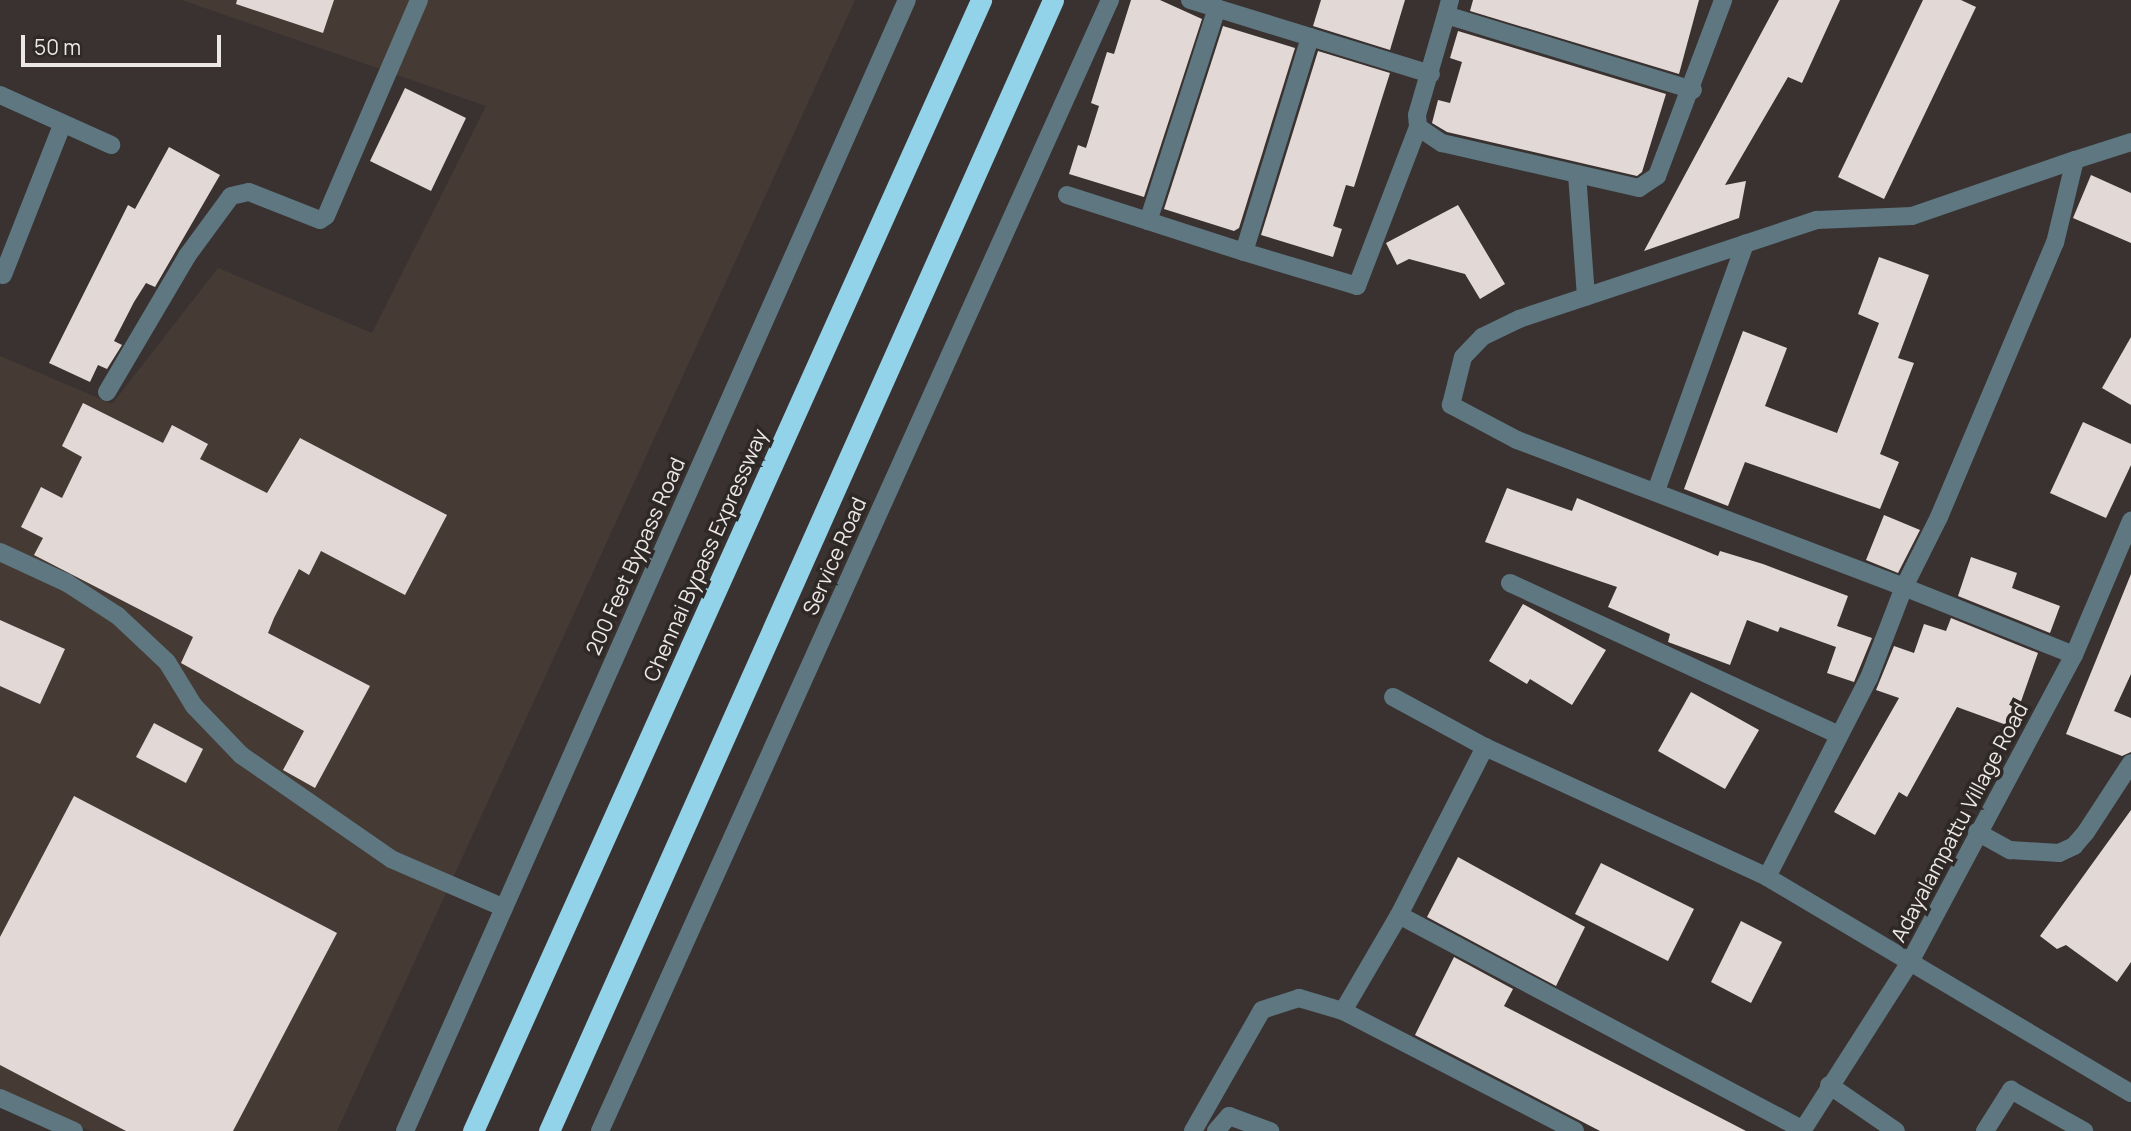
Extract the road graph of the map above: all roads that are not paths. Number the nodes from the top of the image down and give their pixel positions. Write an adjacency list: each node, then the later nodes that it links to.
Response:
1 (419, 0): 26 (street)
2 (907, 0): 40 (street, 200 Feet Bypass Road)
3 (981, 0): 49 (highway, Chennai Bypass Expressway)
4 (1053, 0): 50 (highway)
5 (1110, 0): 51 (street, Service Road)
6 (1190, 0): 9 (street)
7 (1723, 0): 12 (street)
8 (1448, 7): 11 (street); 12 (street)
9 (1217, 8): 10 (street); 21 (street)
10 (1310, 37): 11 (street); 23 (street)
11 (1430, 74): 15 (street)
12 (1693, 90): 19 (street)
13 (0, 94): 14 (street)
14 (63, 123): 17 (street); 24 (street)
15 (1418, 127): 19 (street); 23 (street)
16 (2131, 142): 18 (street)
17 (111, 145)
18 (2075, 160): 22 (street); 32 (street)
19 (1577, 174): 25 (street)
20 (1067, 195): 21 (street)
21 (1148, 221): 23 (street)
22 (1745, 244): 25 (street); 27 (street)
23 (1244, 252)
24 (3, 275)
25 (1586, 297): 27 (street)
26 (107, 392)
27 (1656, 491): 32 (street)
28 (2131, 521): 29 (street, Adayalampattu Village Road)
29 (2127, 540): 33 (street, Adayalampattu Village Road)
30 (0, 552): 40 (street)
31 (1510, 583): 35 (street)
32 (1904, 587): 33 (street); 35 (street)
33 (2074, 655): 38 (street, Adayalampattu Village Road)
34 (1393, 697): 36 (street)
35 (1837, 734): 39 (street)
36 (1485, 747): 39 (street); 41 (street)
37 (2131, 763): 38 (street)
38 (1977, 832): 42 (street, Adayalampattu Village Road)
39 (1767, 877): 42 (street)
40 (504, 908): 48 (street, 200 Feet Bypass Road)
41 (1399, 915): 43 (street); 56 (street)
42 (1910, 962): 44 (street, Adayalampattu Village Road); 45 (street)
43 (1343, 1011): 52 (street); 55 (street)
44 (1829, 1085): 56 (street, Adayalampattu Village Road); 57 (street)
45 (2131, 1093)
46 (0, 1098): 47 (street)
47 (74, 1131)
48 (405, 1131)
49 (473, 1131)
50 (549, 1131)
51 (600, 1131)
52 (1193, 1131)
53 (1216, 1131): 54 (street)
54 (1270, 1131)
55 (1575, 1131)
56 (1803, 1131)
57 (1896, 1131)
58 (1985, 1131): 59 (street)
59 (2084, 1131)

